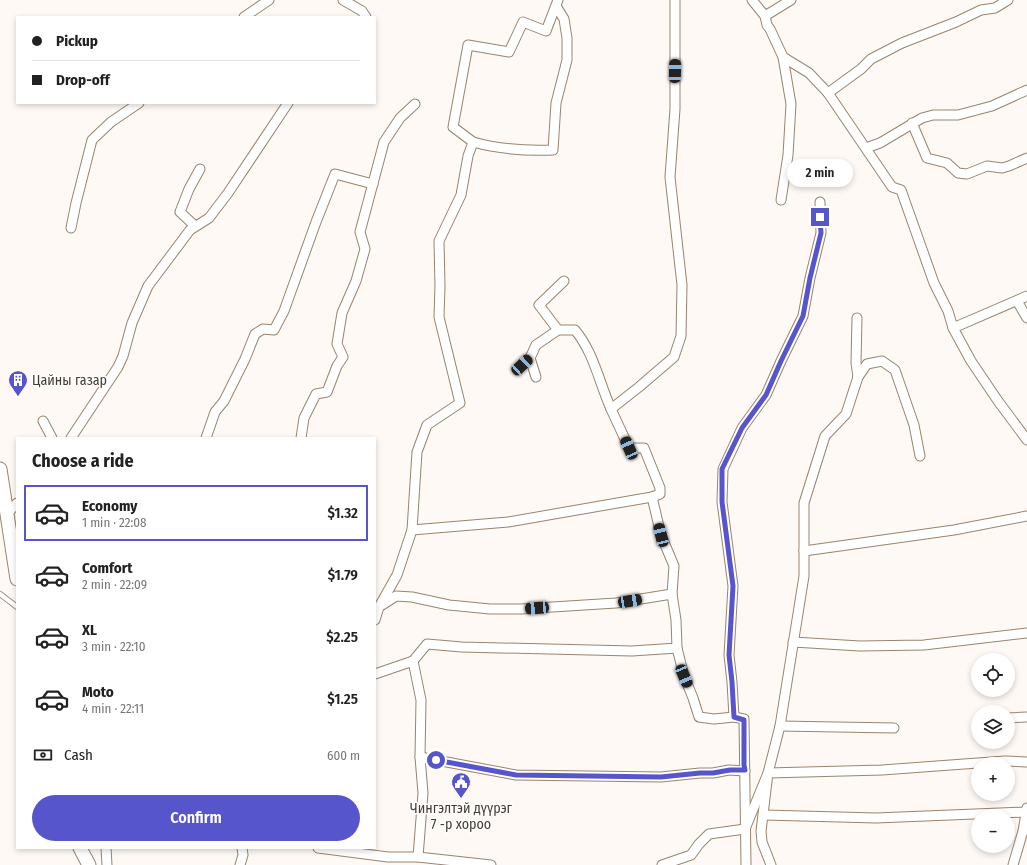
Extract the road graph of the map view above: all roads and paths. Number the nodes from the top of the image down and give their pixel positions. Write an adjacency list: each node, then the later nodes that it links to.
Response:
1 (269, 0): 8 (street)
2 (343, 0): 9 (street)
3 (675, 0): 38 (street)
4 (752, 0): 10 (street)
5 (791, 0): 10 (street)
6 (1008, 0): 13 (street)
7 (557, 3): 18 (street); 18 (street)
8 (245, 16)
9 (365, 16)
10 (765, 16): 11 (street)
11 (783, 57): 13 (street); 23 (street)
12 (1027, 90): 17 (street)
13 (828, 93): 19 (street)
14 (137, 104): 26 (street)
15 (287, 104): 25 (street)
16 (414, 104): 22 (street)
17 (912, 123): 19 (street); 20 (street)
18 (473, 142): 51 (street)
19 (866, 148): 32 (street)
20 (1027, 158)
21 (200, 169): 25 (street)
22 (373, 184): 42 (street); 43 (street)
23 (781, 200)
24 (820, 202): 63 (street)
25 (195, 226): 41 (street)
26 (71, 228)
27 (564, 281): 33 (street)
28 (1027, 296): 29 (street)
29 (1017, 301): 31 (street); 32 (street)
30 (857, 318): 37 (street)
31 (1027, 318)
32 (953, 328): 44 (street)
33 (558, 330): 34 (street); 38 (street)
34 (530, 358): 35 (street); 36 (street)
35 (522, 365)
36 (536, 377)
37 (858, 377): 45 (street); 52 (street)
38 (611, 409): 47 (street)
39 (43, 421): 40 (street)
40 (51, 437)
41 (72, 437)
42 (206, 437)
43 (301, 437)
44 (1027, 440)
45 (920, 456)
46 (0, 469): 49 (main road)
47 (652, 497): 51 (street); 55 (street)
48 (16, 504): 49 (street)
49 (5, 516): 53 (main road)
50 (1027, 516): 52 (street)
51 (412, 530): 57 (street)
52 (804, 551): 59 (street)
53 (16, 574)
54 (0, 594): 56 (lane)
55 (672, 594): 57 (street); 60 (street)
56 (16, 606)
57 (377, 606)
58 (1027, 633): 59 (street)
59 (793, 642): 66 (street)
60 (677, 648): 61 (street); 63 (street)
61 (413, 661): 62 (street); 68 (street)
62 (376, 674)
63 (734, 717): 70 (street)
64 (1027, 717): 65 (street)
65 (1015, 718)
66 (780, 726): 67 (street); 71 (street)
67 (894, 728)
68 (420, 757): 70 (street); 80 (street)
69 (1027, 762): 71 (street)
70 (745, 770): 74 (street)
71 (768, 773): 73 (street); 74 (street)
72 (1027, 810): 73 (street); 89 (street)
73 (764, 815): 88 (street)
74 (745, 829): 86 (street); 87 (street)
75 (81, 849): 82 (main road)
76 (106, 849): 83 (street)
77 (331, 849): 79 (street)
78 (243, 852): 84 (street)
79 (370, 852): 80 (street)
80 (418, 857): 81 (street)
81 (444, 862): 85 (street)
82 (89, 865)
83 (107, 865)
84 (240, 865)
85 (491, 865)
86 (662, 865)
87 (746, 865)
88 (771, 865)
89 (1012, 865)

